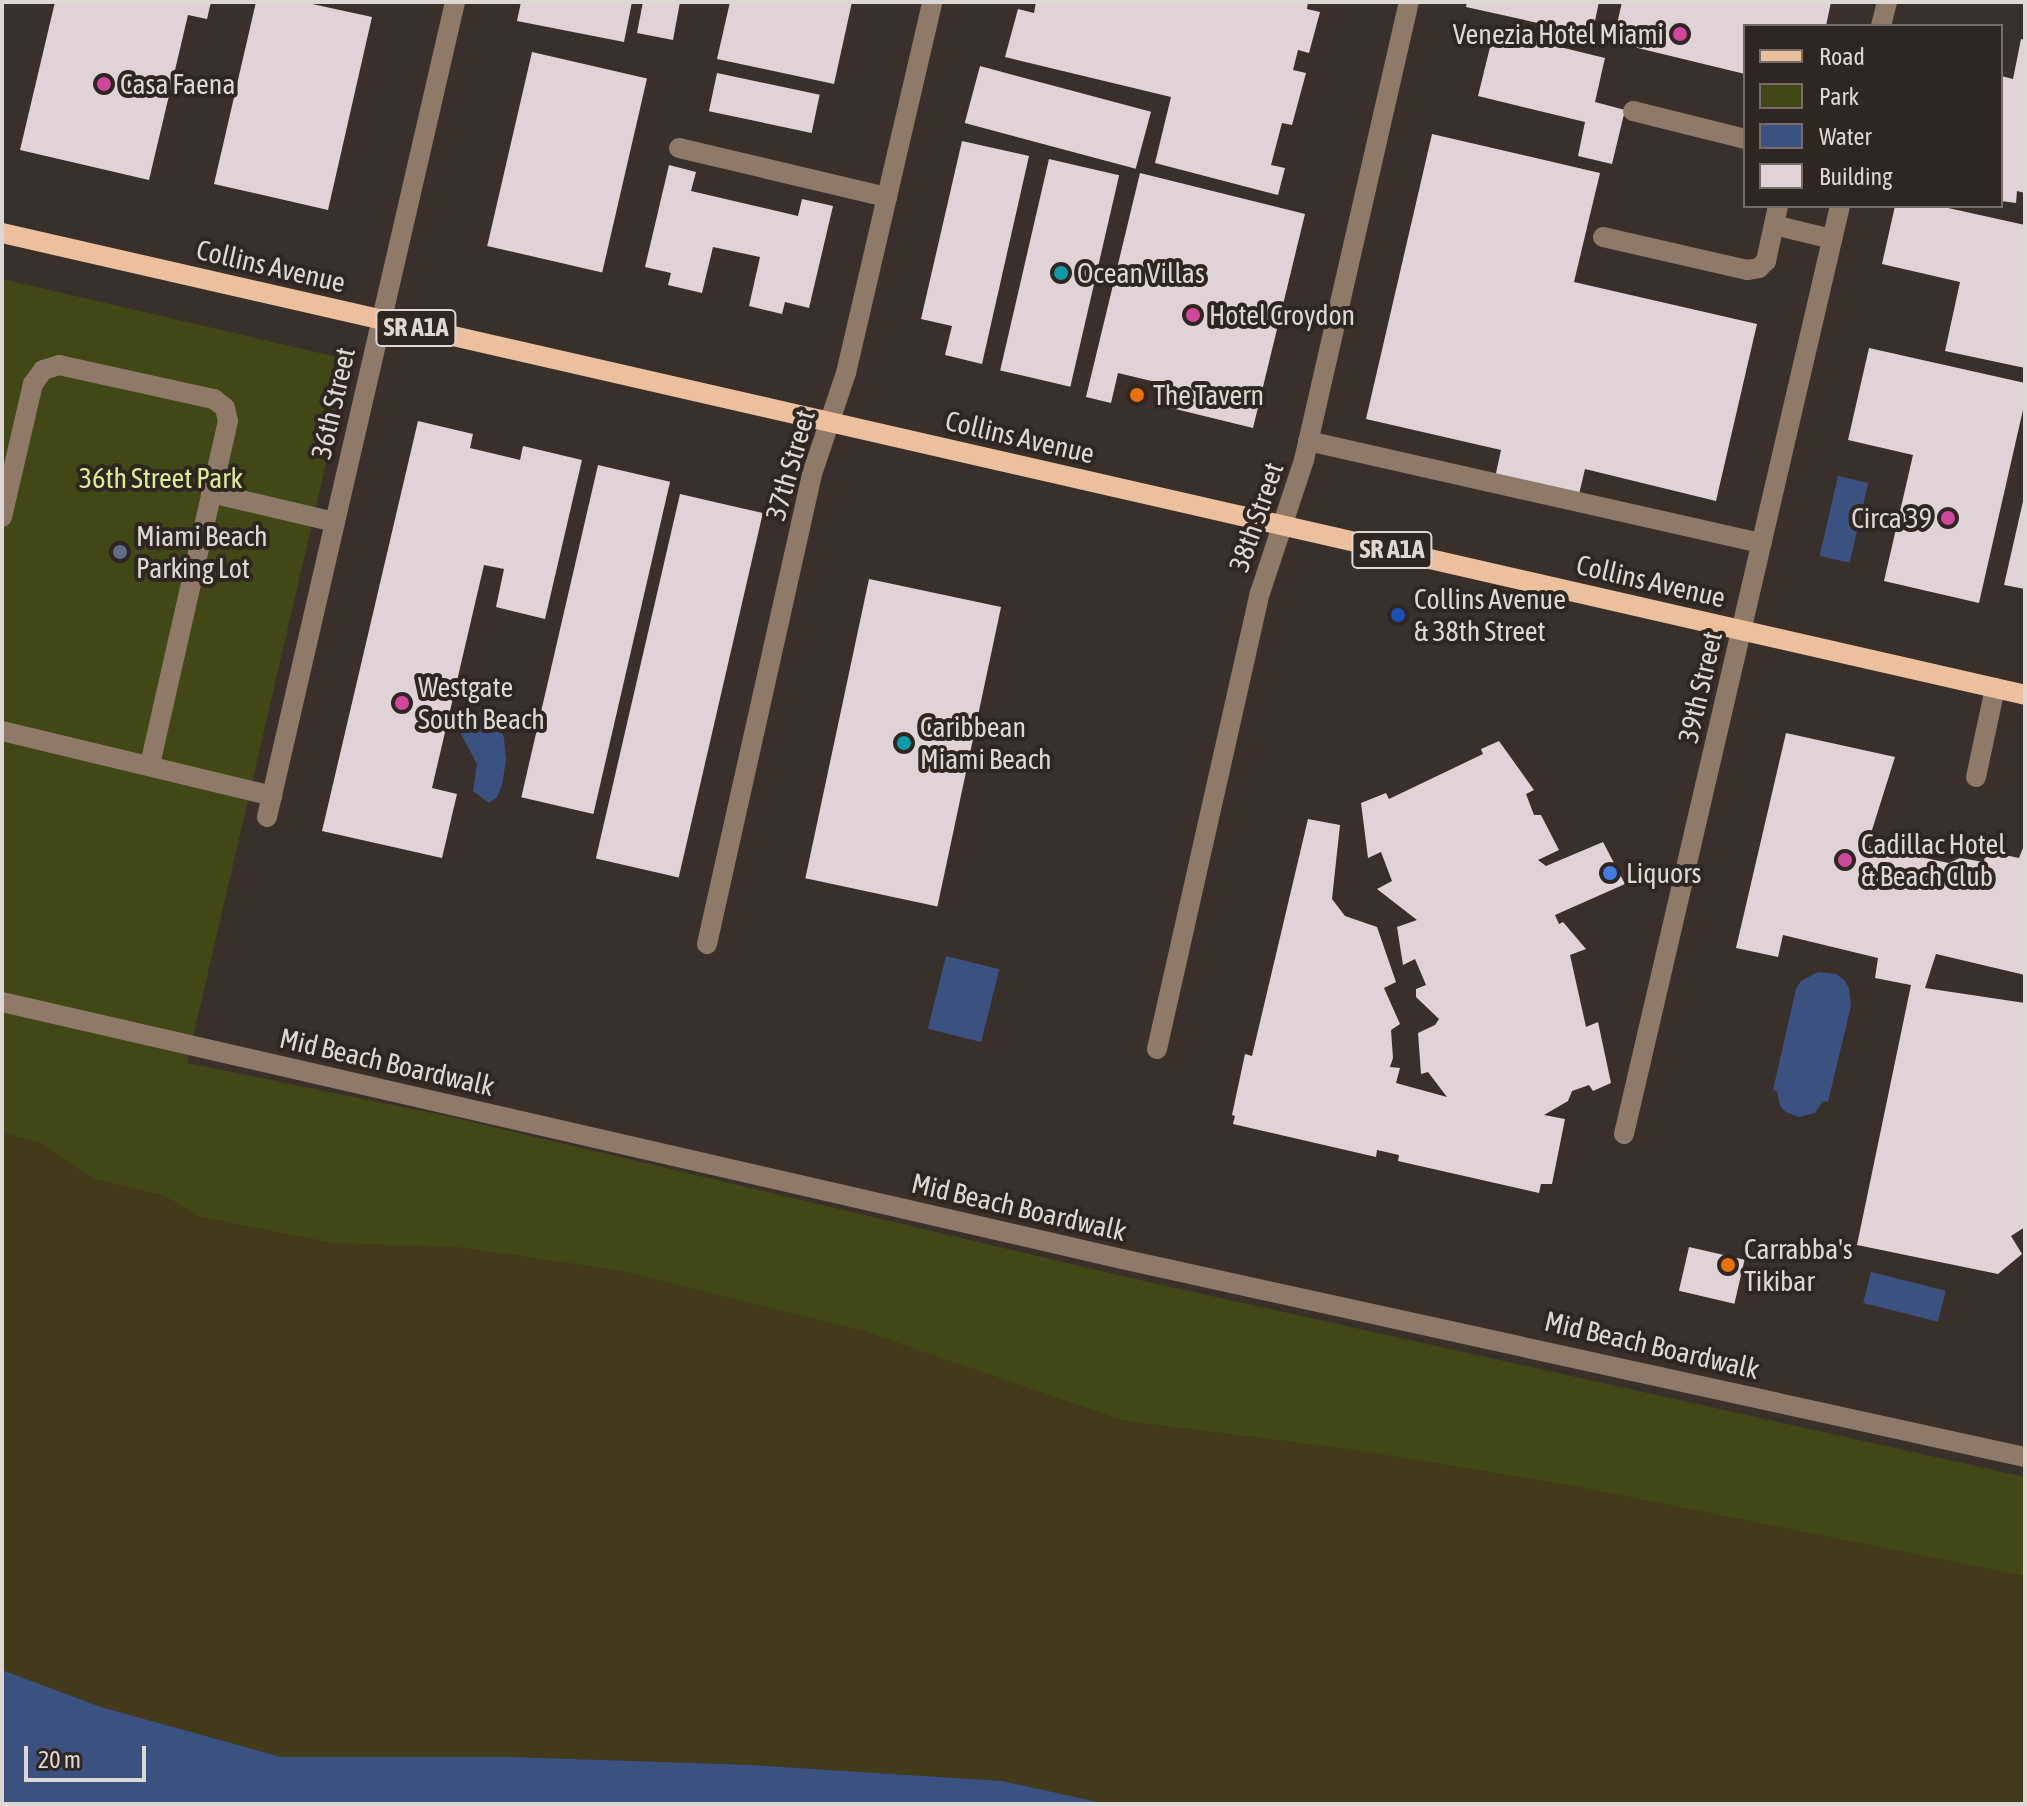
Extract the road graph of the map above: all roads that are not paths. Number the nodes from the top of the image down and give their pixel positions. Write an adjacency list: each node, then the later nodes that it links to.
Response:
1 (455, 2): 15 (street, 36th Street)
2 (932, 2): 9 (street, 37th Street)
3 (1409, 2): 17 (street, 38th Street)
4 (1887, 2): 5 (street)
5 (1882, 24)
6 (1633, 111): 7 (street)
7 (1743, 138)
8 (679, 148): 9 (street)
9 (887, 197): 16 (street, 37th Street)
10 (1840, 208): 14 (street, 39th Street)
11 (1776, 216): 13 (street); 14 (street)
12 (2, 233): 15 (main road, Collins Avenue / SR A1A)
13 (1603, 237)
14 (1832, 239): 22 (street, 39th Street)
15 (381, 320): 16 (main road, Collins Avenue / SR A1A); 20 (street, 36th Street)
16 (830, 421): 21 (main road, Collins Avenue / SR A1A); 31 (street, 37th Street)
17 (1308, 441): 21 (street, 38th Street); 22 (street)
18 (211, 493): 19 (street); 20 (street); 27 (street)
19 (2, 517)
20 (335, 522): 29 (street, 36th Street)
21 (1283, 525): 23 (main road, Collins Avenue / SR A1A); 33 (street, 38th Street)
22 (1762, 543): 23 (street, 39th Street)
23 (1742, 631): 24 (main road, Collins Avenue / SR A1A); 34 (street, 39th Street)
24 (1995, 688): 25 (main road, Collins Avenue / SR A1A); 28 (street)
25 (2025, 695)
26 (2, 731): 27 (street)
27 (150, 765): 29 (street)
28 (1976, 777)
29 (272, 796): 30 (street, 36th Street)
30 (267, 817)
31 (707, 944)
32 (2, 1002): 35 (street, Mid Beach Boardwalk)
33 (1157, 1049)
34 (1624, 1134)
35 (2025, 1457)

